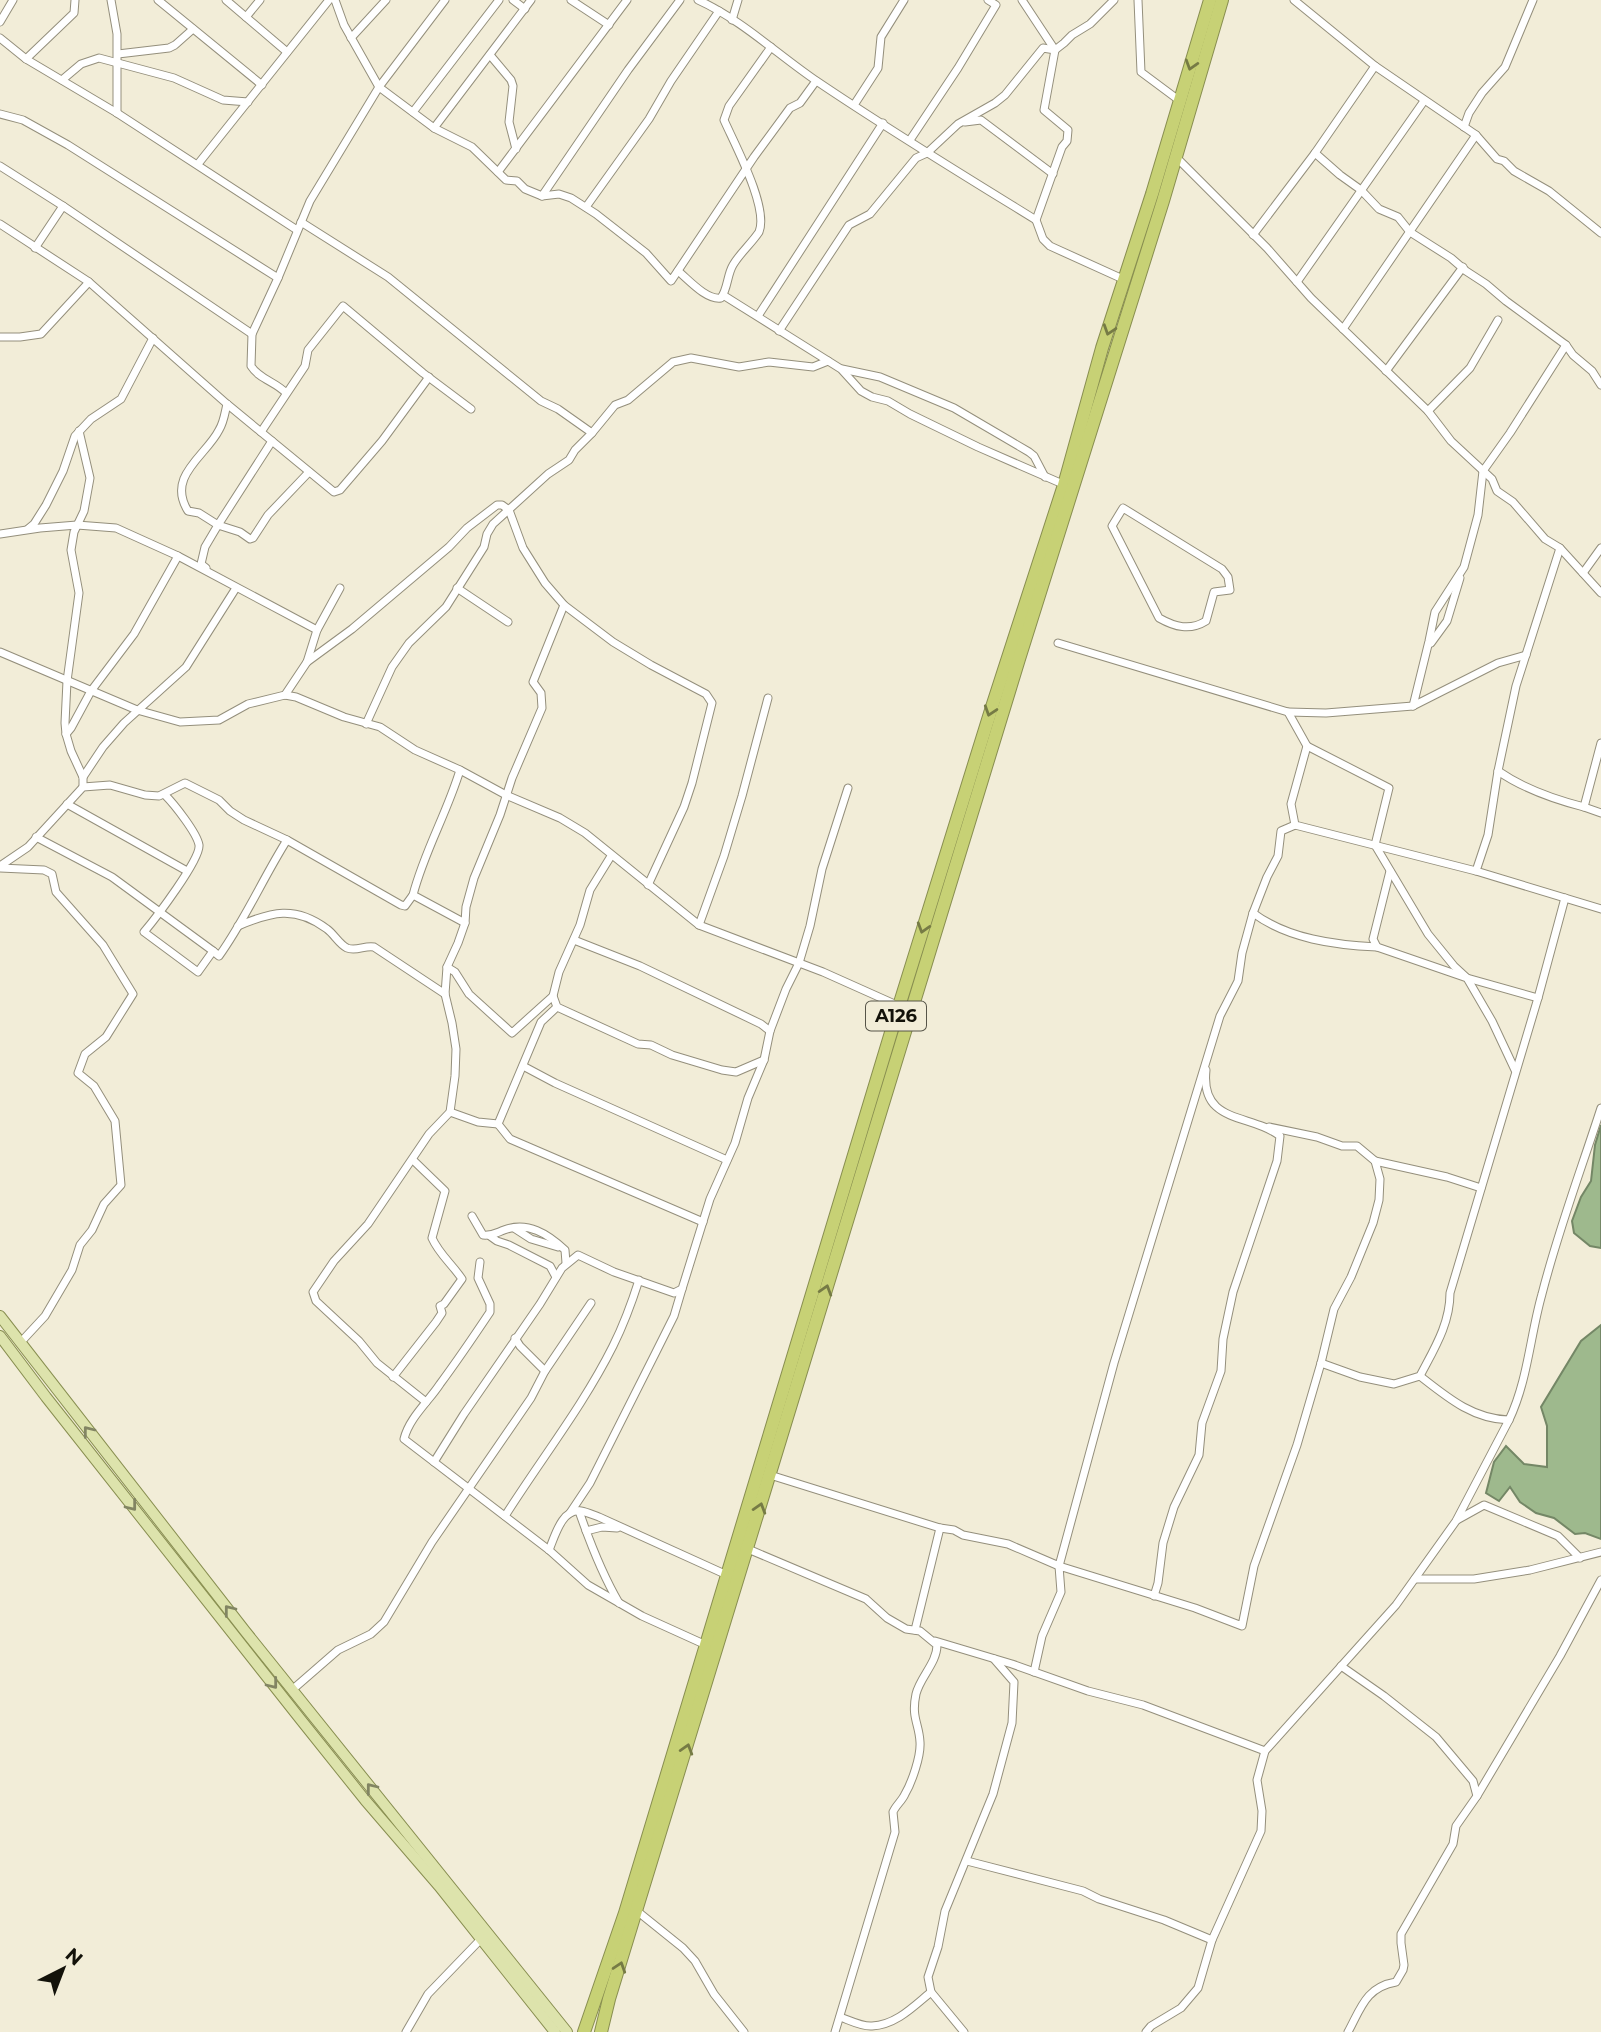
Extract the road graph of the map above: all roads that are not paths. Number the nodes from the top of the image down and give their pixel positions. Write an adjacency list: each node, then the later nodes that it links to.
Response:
1 (13, 0): 32 (street)
2 (75, 0): 41 (street)
3 (111, 0): 42 (street)
4 (159, 0): 34 (street)
5 (226, 0): 30 (street)
6 (260, 0): 30 (street)
7 (329, 0): 39 (street)
8 (335, 0): 36 (street)
9 (386, 0): 36 (street)
10 (445, 0): 47 (street)
11 (499, 0): 52 (street)
12 (513, 0): 28 (street)
13 (531, 0): 28 (street)
14 (570, 0): 33 (street)
15 (627, 0): 33 (street)
16 (680, 0): 71 (street)
17 (698, 0): 29 (street)
18 (738, 0): 31 (street)
19 (904, 0): 51 (street)
20 (988, 0): 60 (street)
21 (1022, 0): 38 (street)
22 (1114, 0): 38 (street)
23 (1138, 0): 48 (street)
24 (1210, 0): 48 (highway, A126, one-way to 48)
25 (1222, 0): 64 (highway, A126)
26 (1294, 0): 43 (street)
27 (1533, 0): 57 (street)
28 (525, 9): 40 (street)
29 (719, 11): 31 (street); 73 (street)
30 (246, 18): 39 (street)
31 (732, 20): 37 (street)
32 (0, 22)
33 (608, 25): 61 (street)
34 (193, 29): 42 (street); 46 (street)
35 (0, 38): 41 (street)
36 (351, 38): 47 (street)
37 (771, 47): 45 (street); 67 (street)
38 (1055, 50): 56 (street); 69 (street)
39 (287, 52): 46 (street)
40 (490, 55): 58 (street); 61 (street)
41 (26, 59): 44 (street)
42 (118, 59): 44 (street); 50 (street); 53 (street)
43 (1375, 66): 49 (street); 63 (street)
44 (62, 80): 53 (street)
45 (816, 81): 51 (street); 67 (street)
46 (261, 85): 50 (street)
47 (380, 87): 52 (street); 76 (street)
48 (1180, 101): 84 (highway, A126)
49 (1424, 101): 57 (street); 70 (street)
50 (248, 102): 65 (street)
51 (855, 105): 55 (street)
52 (413, 112): 58 (street)
53 (117, 113): 65 (street)
54 (0, 114): 83 (street)
55 (883, 123): 60 (street); 88 (street)
56 (958, 124): 62 (street); 69 (street)
57 (1464, 127): 59 (street)
58 (434, 128): 68 (street)
59 (1476, 135): 77 (street); 78 (street)
60 (910, 141): 62 (street)
61 (516, 149): 68 (street)
62 (927, 153): 74 (street); 91 (street)
63 (1315, 153): 70 (street); 79 (street)
64 (1175, 157): 79 (street); 112 (highway, A126)
65 (198, 164): 76 (street)
66 (0, 166): 72 (street)
67 (745, 169): 82 (street); 87 (street)
68 (498, 172): 71 (street)
69 (1053, 174): 74 (street)
70 (1361, 190): 78 (street); 86 (street)
71 (542, 196): 73 (street)
72 (63, 206): 80 (street); 92 (street)
73 (586, 207): 82 (street)
74 (1036, 220): 84 (street)
75 (0, 225): 80 (street)
76 (299, 226): 83 (street); 107 (street)
77 (1599, 230)
78 (1410, 232): 81 (street); 90 (street)
79 (1253, 235): 86 (street)
80 (35, 248): 85 (street)
81 (1462, 267): 95 (street); 98 (street)
82 (678, 271): 87 (street)
83 (278, 278): 92 (street)
84 (1125, 280): 112 (highway, A126, one-way to 112)
85 (89, 282): 93 (street); 94 (street)
86 (1297, 282): 90 (street)
87 (723, 295): 88 (street)
88 (758, 316): 91 (street)
89 (1498, 320): 104 (street)
90 (1343, 329): 98 (street)
91 (779, 331): 96 (street)
92 (251, 334): 101 (street)
93 (0, 337)
94 (153, 338): 102 (street); 105 (street)
95 (1566, 345): 100 (street); 109 (street)
96 (828, 361): 97 (street); 107 (street)
97 (841, 369): 111 (street); 111 (street)
98 (1386, 371): 104 (street)
99 (429, 377): 101 (street); 103 (street); 110 (street)
100 (1601, 385)
101 (286, 393): 106 (street)
102 (228, 404): 106 (street); 116 (street)
103 (471, 409)
104 (1428, 411): 109 (street)
105 (79, 431): 115 (street); 117 (street)
106 (261, 432): 108 (street)
107 (592, 433): 114 (street)
108 (272, 441): 110 (street); 116 (street)
109 (1483, 471): 119 (street); 122 (street)
110 (309, 472): 116 (street)
111 (1045, 477): 112 (street)
112 (1068, 486): 185 (highway, A126, one-way to 185); 188 (highway, A126)
113 (1123, 508): 113 (street)
114 (509, 510): 127 (street); 129 (street); 136 (street)
115 (77, 525): 117 (street); 121 (street); 137 (street)
116 (218, 525): 124 (street)
117 (24, 531): 118 (street)
118 (0, 534)
119 (1560, 548): 123 (street); 135 (street)
120 (1601, 548): 123 (street)
121 (178, 556): 124 (street); 138 (street)
122 (1464, 567): 133 (street); 133 (street)
123 (1583, 573): 128 (street)
124 (224, 581): 125 (street)
125 (236, 588): 131 (street); 142 (street)
126 (340, 588): 131 (street)
127 (457, 588): 130 (street); 144 (street)
128 (1601, 593)
129 (564, 605): 154 (street); 167 (street)
130 (508, 622)
131 (317, 630): 136 (street)
132 (1058, 643): 143 (street)
133 (1428, 647): 141 (street)
134 (0, 652): 137 (street)
135 (1526, 655): 141 (street); 149 (street)
136 (307, 662): 139 (street)
137 (67, 681): 138 (street); 145 (street)
138 (91, 691): 142 (street); 145 (street)
139 (285, 695): 142 (street); 144 (street)
140 (768, 698): 174 (street)
141 (1413, 706): 143 (street)
142 (137, 710): 150 (street)
143 (1288, 712): 147 (street)
144 (366, 724): 148 (street)
145 (66, 734): 150 (street)
146 (1601, 743): 156 (street)
147 (1307, 746): 158 (street); 161 (street)
148 (460, 770): 154 (street); 168 (street)
149 (1497, 771): 156 (street); 166 (street)
150 (83, 777): 151 (street)
151 (83, 787): 153 (street); 155 (street)
152 (848, 788): 179 (street)
153 (165, 795): 160 (street); 165 (street)
154 (506, 795): 162 (street); 173 (street)
155 (67, 804): 159 (street); 165 (street)
156 (1584, 807): 157 (street)
157 (1601, 813)
158 (1295, 824): 161 (street); 172 (street)
159 (37, 837): 163 (street); 171 (street)
160 (287, 840): 168 (street); 175 (street)
161 (1375, 845): 164 (street); 166 (street)
162 (611, 856): 167 (street); 176 (street)
163 (0, 867): 213 (street)
164 (1390, 870): 177 (street); 181 (street)
165 (187, 871): 171 (street)
166 (1476, 871): 169 (street)
167 (648, 885): 174 (street)
168 (413, 895): 173 (street)
169 (1565, 898): 170 (street); 184 (street)
170 (1601, 909)
171 (160, 912): 178 (street); 178 (street)
172 (1253, 913): 177 (street); 190 (street)
173 (465, 923): 180 (street)
174 (699, 925): 179 (street)
175 (237, 927): 178 (street); 182 (street)
176 (575, 940): 183 (street); 187 (street)
177 (1377, 947): 181 (street)
178 (213, 951)
179 (799, 963): 185 (street); 187 (street)
180 (447, 967): 182 (street); 183 (street)
181 (1467, 978): 184 (street); 192 (street)
182 (445, 994): 194 (street)
183 (553, 996): 186 (street)
184 (1538, 998): 192 (street)
185 (899, 1006): 188 (highway, A126)
186 (556, 1007): 189 (street); 191 (street)
187 (770, 1031): 189 (street)
188 (894, 1047): 221 (highway, A126, one-way to 188); 235 (highway, A126)
189 (764, 1060): 198 (street)
190 (1205, 1063): 196 (street); 234 (street)
191 (523, 1066): 195 (street); 198 (street)
192 (1516, 1071): 200 (street)
193 (1601, 1108): 219 (street)
194 (450, 1112): 195 (street); 197 (street)
195 (498, 1125): 202 (street)
196 (1269, 1127): 199 (street); 238 (street)
197 (413, 1160): 217 (street); 217 (street)
198 (727, 1160): 202 (street)
199 (1375, 1161): 200 (street); 214 (street)
200 (1481, 1188): 216 (street)
201 (472, 1216): 203 (street)
202 (703, 1222): 208 (street)
203 (490, 1236): 205 (street); 206 (street)
204 (480, 1262): 218 (street)
205 (566, 1264): 206 (street); 207 (street)
206 (556, 1277): 212 (street)
207 (639, 1280): 208 (street); 225 (street)
208 (682, 1289): 224 (street)
209 (591, 1303): 215 (street)
210 (0, 1316): 213 (main road)
211 (0, 1336): 251 (main road, one-way to 251)
212 (515, 1338): 215 (street); 220 (street)
213 (20, 1343): 246 (main road, one-way to 213)
214 (1321, 1363): 216 (street); 238 (street)
215 (545, 1371): 222 (street)
216 (1420, 1376): 219 (street)
217 (393, 1377): 218 (street)
218 (426, 1402): 220 (street)
219 (1509, 1420): 226 (street)
220 (434, 1462): 222 (street)
221 (770, 1475): 227 (street); 230 (highway, A126, one-way to 221)
222 (470, 1488): 225 (street); 246 (street)
223 (579, 1511): 224 (street); 228 (street); 229 (street)
224 (570, 1513): 231 (street)
225 (505, 1516): 231 (street)
226 (1456, 1521): 233 (street); 236 (street)
227 (940, 1528): 234 (street); 240 (street)
228 (625, 1529): 229 (street); 235 (street)
229 (586, 1531): 239 (street)
230 (748, 1549): 240 (street); 250 (highway, A126, one-way to 230)
231 (549, 1550): 239 (street)
232 (1601, 1552): 233 (street)
233 (1580, 1558): 236 (street)
234 (1059, 1566): 238 (street); 245 (street)
235 (727, 1575): 242 (highway, A126)
236 (1415, 1578): 244 (street)
237 (1601, 1580): 248 (street)
238 (1154, 1596)
239 (620, 1603): 242 (street)
240 (915, 1630): 241 (street)
241 (935, 1641): 243 (street); 254 (street)
242 (706, 1645): 258 (highway, A126)
243 (994, 1659): 245 (street); 249 (street)
244 (1341, 1666): 247 (street); 248 (street)
245 (1034, 1672): 247 (street)
246 (292, 1690): 257 (main road, one-way to 246)
247 (1265, 1751): 252 (street)
248 (1477, 1796): 264 (street)
249 (967, 1861): 252 (street); 253 (street)
250 (637, 1912): 259 (highway, A126, one-way to 250); 260 (street)
251 (481, 1939): 255 (street); 256 (main road)
252 (1212, 1940): 263 (street)
253 (931, 1992): 254 (street); 262 (street)
254 (839, 2017): 261 (street)
255 (407, 2032)
256 (555, 2032)
257 (567, 2032)
258 (584, 2032)
259 (601, 2032)
260 (744, 2032)
261 (835, 2032)
262 (964, 2032)
263 (1146, 2032)
264 (1348, 2032)

